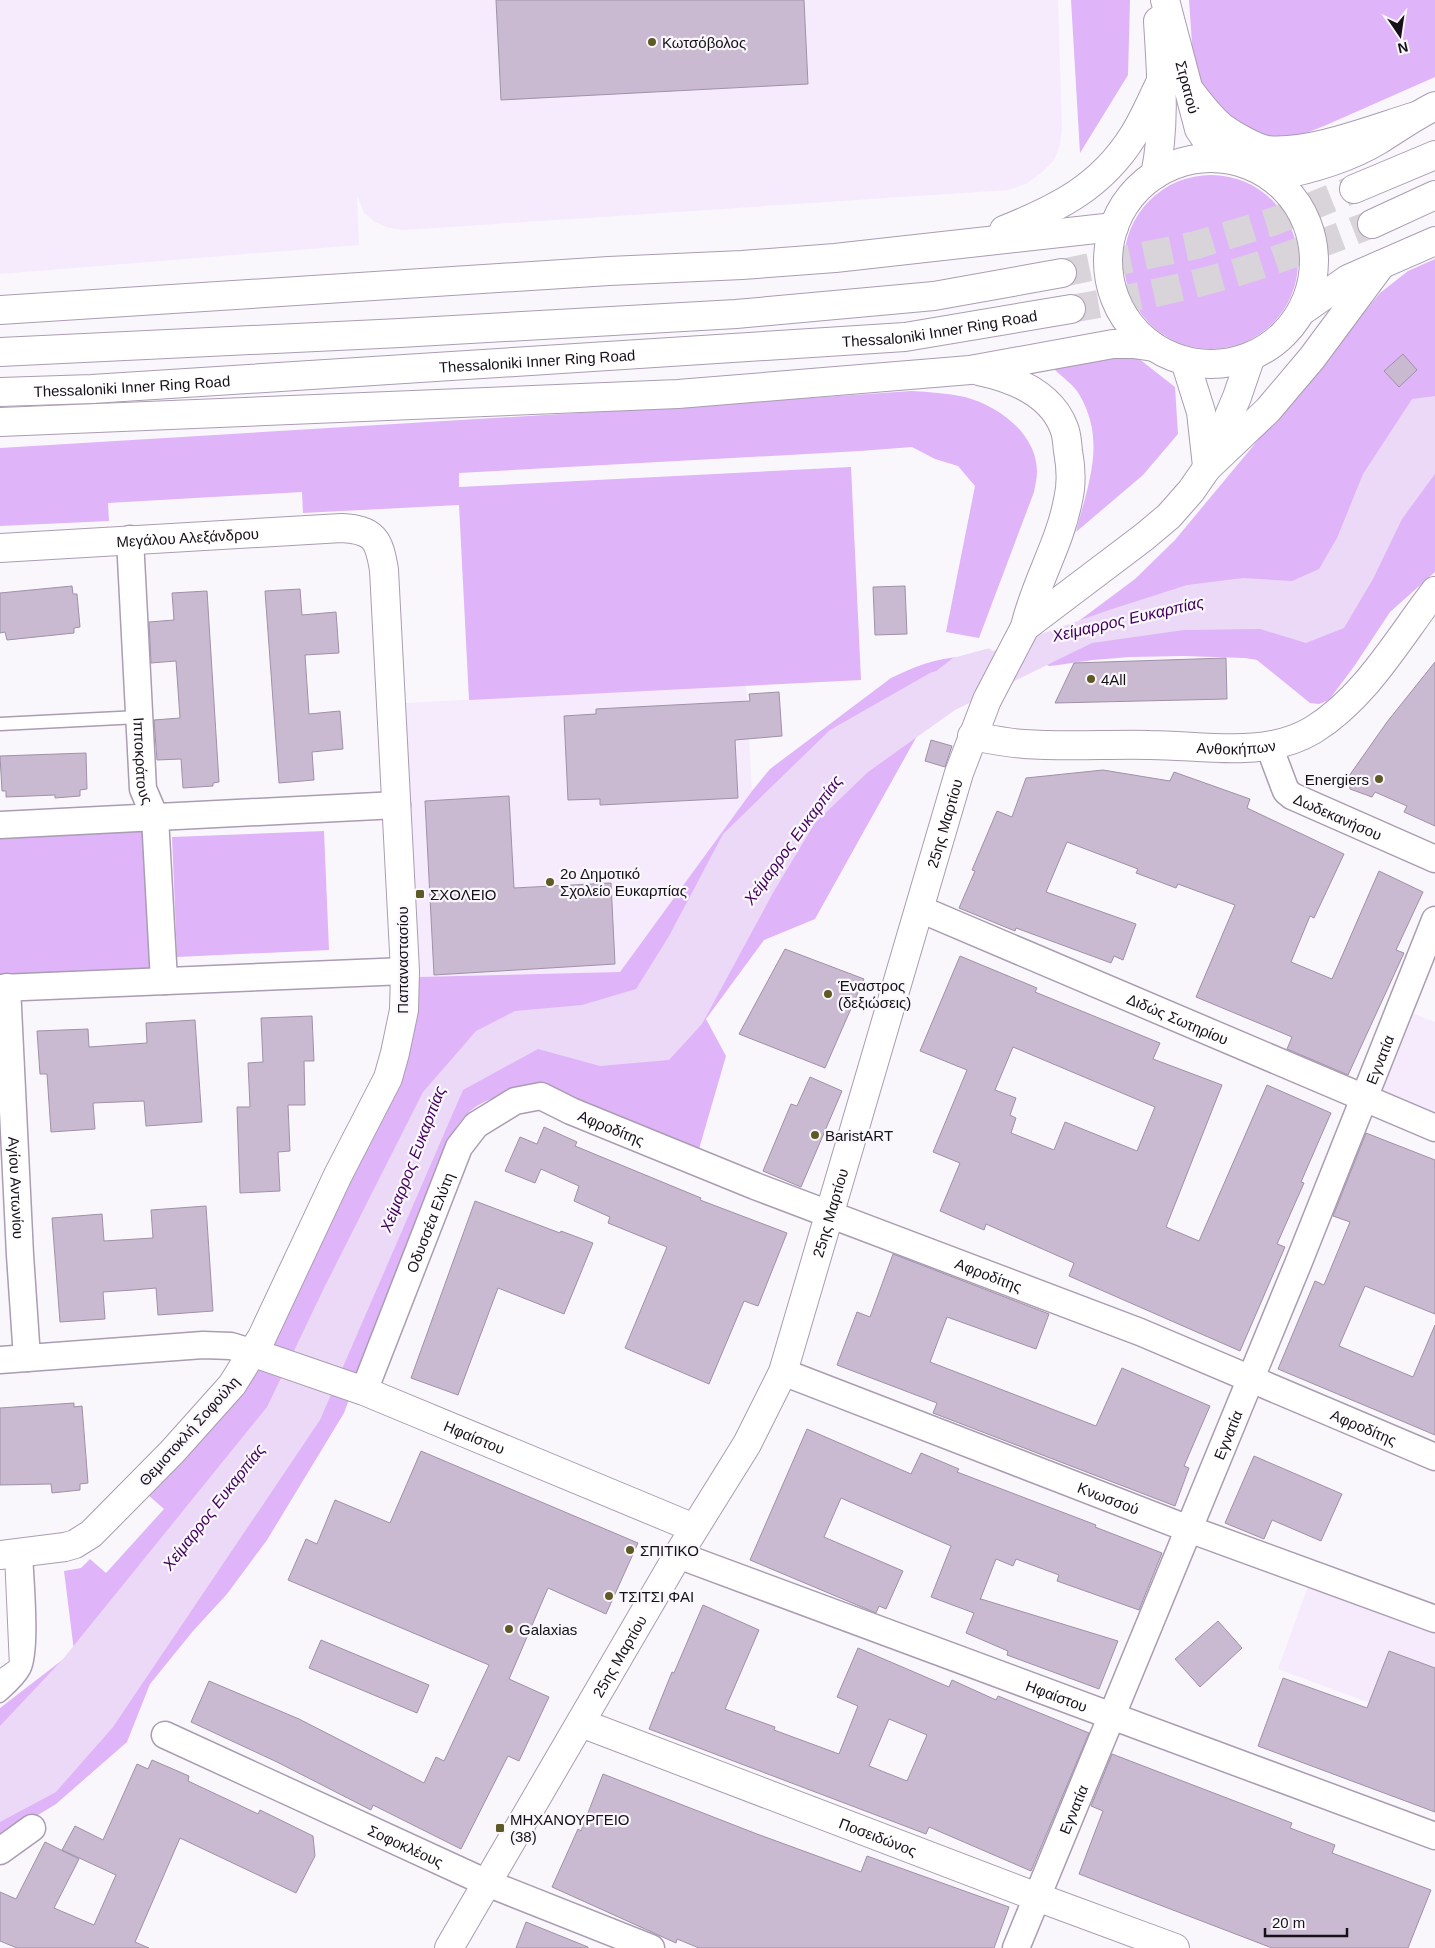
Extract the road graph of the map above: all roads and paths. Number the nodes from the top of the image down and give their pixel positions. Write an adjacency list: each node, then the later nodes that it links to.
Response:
1 (1156, 0): 3 (main road, Στρατού)
2 (1166, 0): 3 (main road, Στρατού)
3 (1174, 84): 4 (main road); 6 (main road, Στρατού); 7 (main road, Στρατού); 14 (main road)
4 (1426, 111): 8 (main road)
5 (1435, 156): 9 (main road)
6 (1231, 160): 7 (main road); 8 (main road)
7 (1155, 175): 12 (main road)
8 (1271, 178): 19 (main road)
9 (1354, 189)
10 (1435, 195): 11 (main road)
11 (1372, 224)
12 (1114, 227): 14 (main road); 20 (main road)
13 (1435, 241): 15 (main road)
14 (975, 242): 18 (main road)
15 (1381, 265): 19 (main road); 27 (main road)
16 (1062, 274): 21 (main road, Thessaloniki Inner Ring Road)
17 (1071, 309): 25 (main road, Thessaloniki Inner Ring Road)
18 (0, 310)
19 (1302, 311): 22 (main road)
20 (1154, 347): 23 (main road); 24 (main road)
21 (0, 352)
22 (1252, 356): 23 (main road); 27 (main road)
23 (1185, 361): 27 (main road)
24 (970, 370): 26 (main road); 32 (main road)
25 (0, 392)
26 (0, 422)
27 (1208, 468): 32 (main road, 25ης Μαρτίου)
28 (373, 536): 29 (main road, Μεγάλου Αλεξάνδρου); 37 (main road, Παπαναστασίου)
29 (130, 539): 30 (main road, Μεγάλου Αλεξάνδρου); 33 (street, Ιπποκράτους)
30 (0, 548)
31 (1435, 591): 36 (main road, Ανθοκήπων)
32 (1025, 626): 35 (main road, 25ης Μαρτίου)
33 (139, 717): 34 (lane); 38 (street, Ιπποκράτους)
34 (0, 724)
35 (972, 736): 36 (main road, Ανθοκήπων); 41 (main road, 25ης Μαρτίου)
36 (1269, 746): 40 (street, Δωδεκανήσου)
37 (397, 805): 38 (street); 43 (main road, Παπαναστασίου)
38 (155, 817): 39 (street); 44 (street, Ιπποκράτους)
39 (0, 824)
40 (1435, 859)
41 (920, 909): 47 (street, Διδώς Σωτηρίου); 49 (main road, 25ης Μαρτίου)
42 (1435, 920): 47 (street, Εγνατία)
43 (405, 971): 44 (street); 51 (main road, Παπαναστασίου)
44 (164, 981): 45 (street)
45 (3, 988): 50 (street, Αγίου Αντωνίου)
46 (541, 1096): 49 (street, Αφροδίτης); 56 (street, Οδυσσέα Ελύτη)
47 (1364, 1098): 48 (street, Διδώς Σωτηρίου); 55 (street, Εγνατία)
48 (1435, 1128)
49 (830, 1214): 54 (main road, 25ης Μαρτίου); 55 (street, Αφροδίτης)
50 (10, 1255): 52 (street, Αγίου Αντωνίου)
51 (254, 1353): 52 (street); 56 (main road, Ηφαίστου); 60 (main road, Θεμιστοκλή Σοφούλη)
52 (27, 1358): 53 (street)
53 (0, 1360)
54 (783, 1372): 58 (main road, 25ης Μαρτίου); 59 (street, Κνωσσού)
55 (1251, 1378): 57 (street, Αφροδίτης); 59 (street, Εγνατία)
56 (359, 1389): 58 (main road, Ηφαίστου)
57 (1435, 1457)
58 (694, 1528): 61 (main road, 25ης Μαρτίου)
59 (1189, 1528): 62 (street, Κνωσσού); 65 (street, Εγνατία)
60 (14, 1554): 63 (street); 64 (lane)
61 (678, 1555): 65 (street, Ηφαίστου); 66 (main road, 25ης Μαρτίου)
62 (1435, 1619)
63 (0, 1681)
64 (0, 1696)
65 (1111, 1716): 69 (street, Ηφαίστου); 72 (street, Εγνατία)
66 (581, 1723): 71 (main road, 25ης Μαρτίου); 72 (main road, Ποσειδώνος)
67 (165, 1734): 71 (street, Σοφοκλέους)
68 (32, 1828): 70 (street)
69 (1435, 1836)
70 (0, 1851)
71 (487, 1883): 73 (main road, 25ης Μαρτίου); 74 (street, Σοφοκλέους)
72 (1037, 1897): 75 (street, Εγνατία); 76 (main road, Ποσειδώνος)
73 (449, 1948)
74 (651, 1948)
75 (1016, 1948)
76 (1175, 1948)

